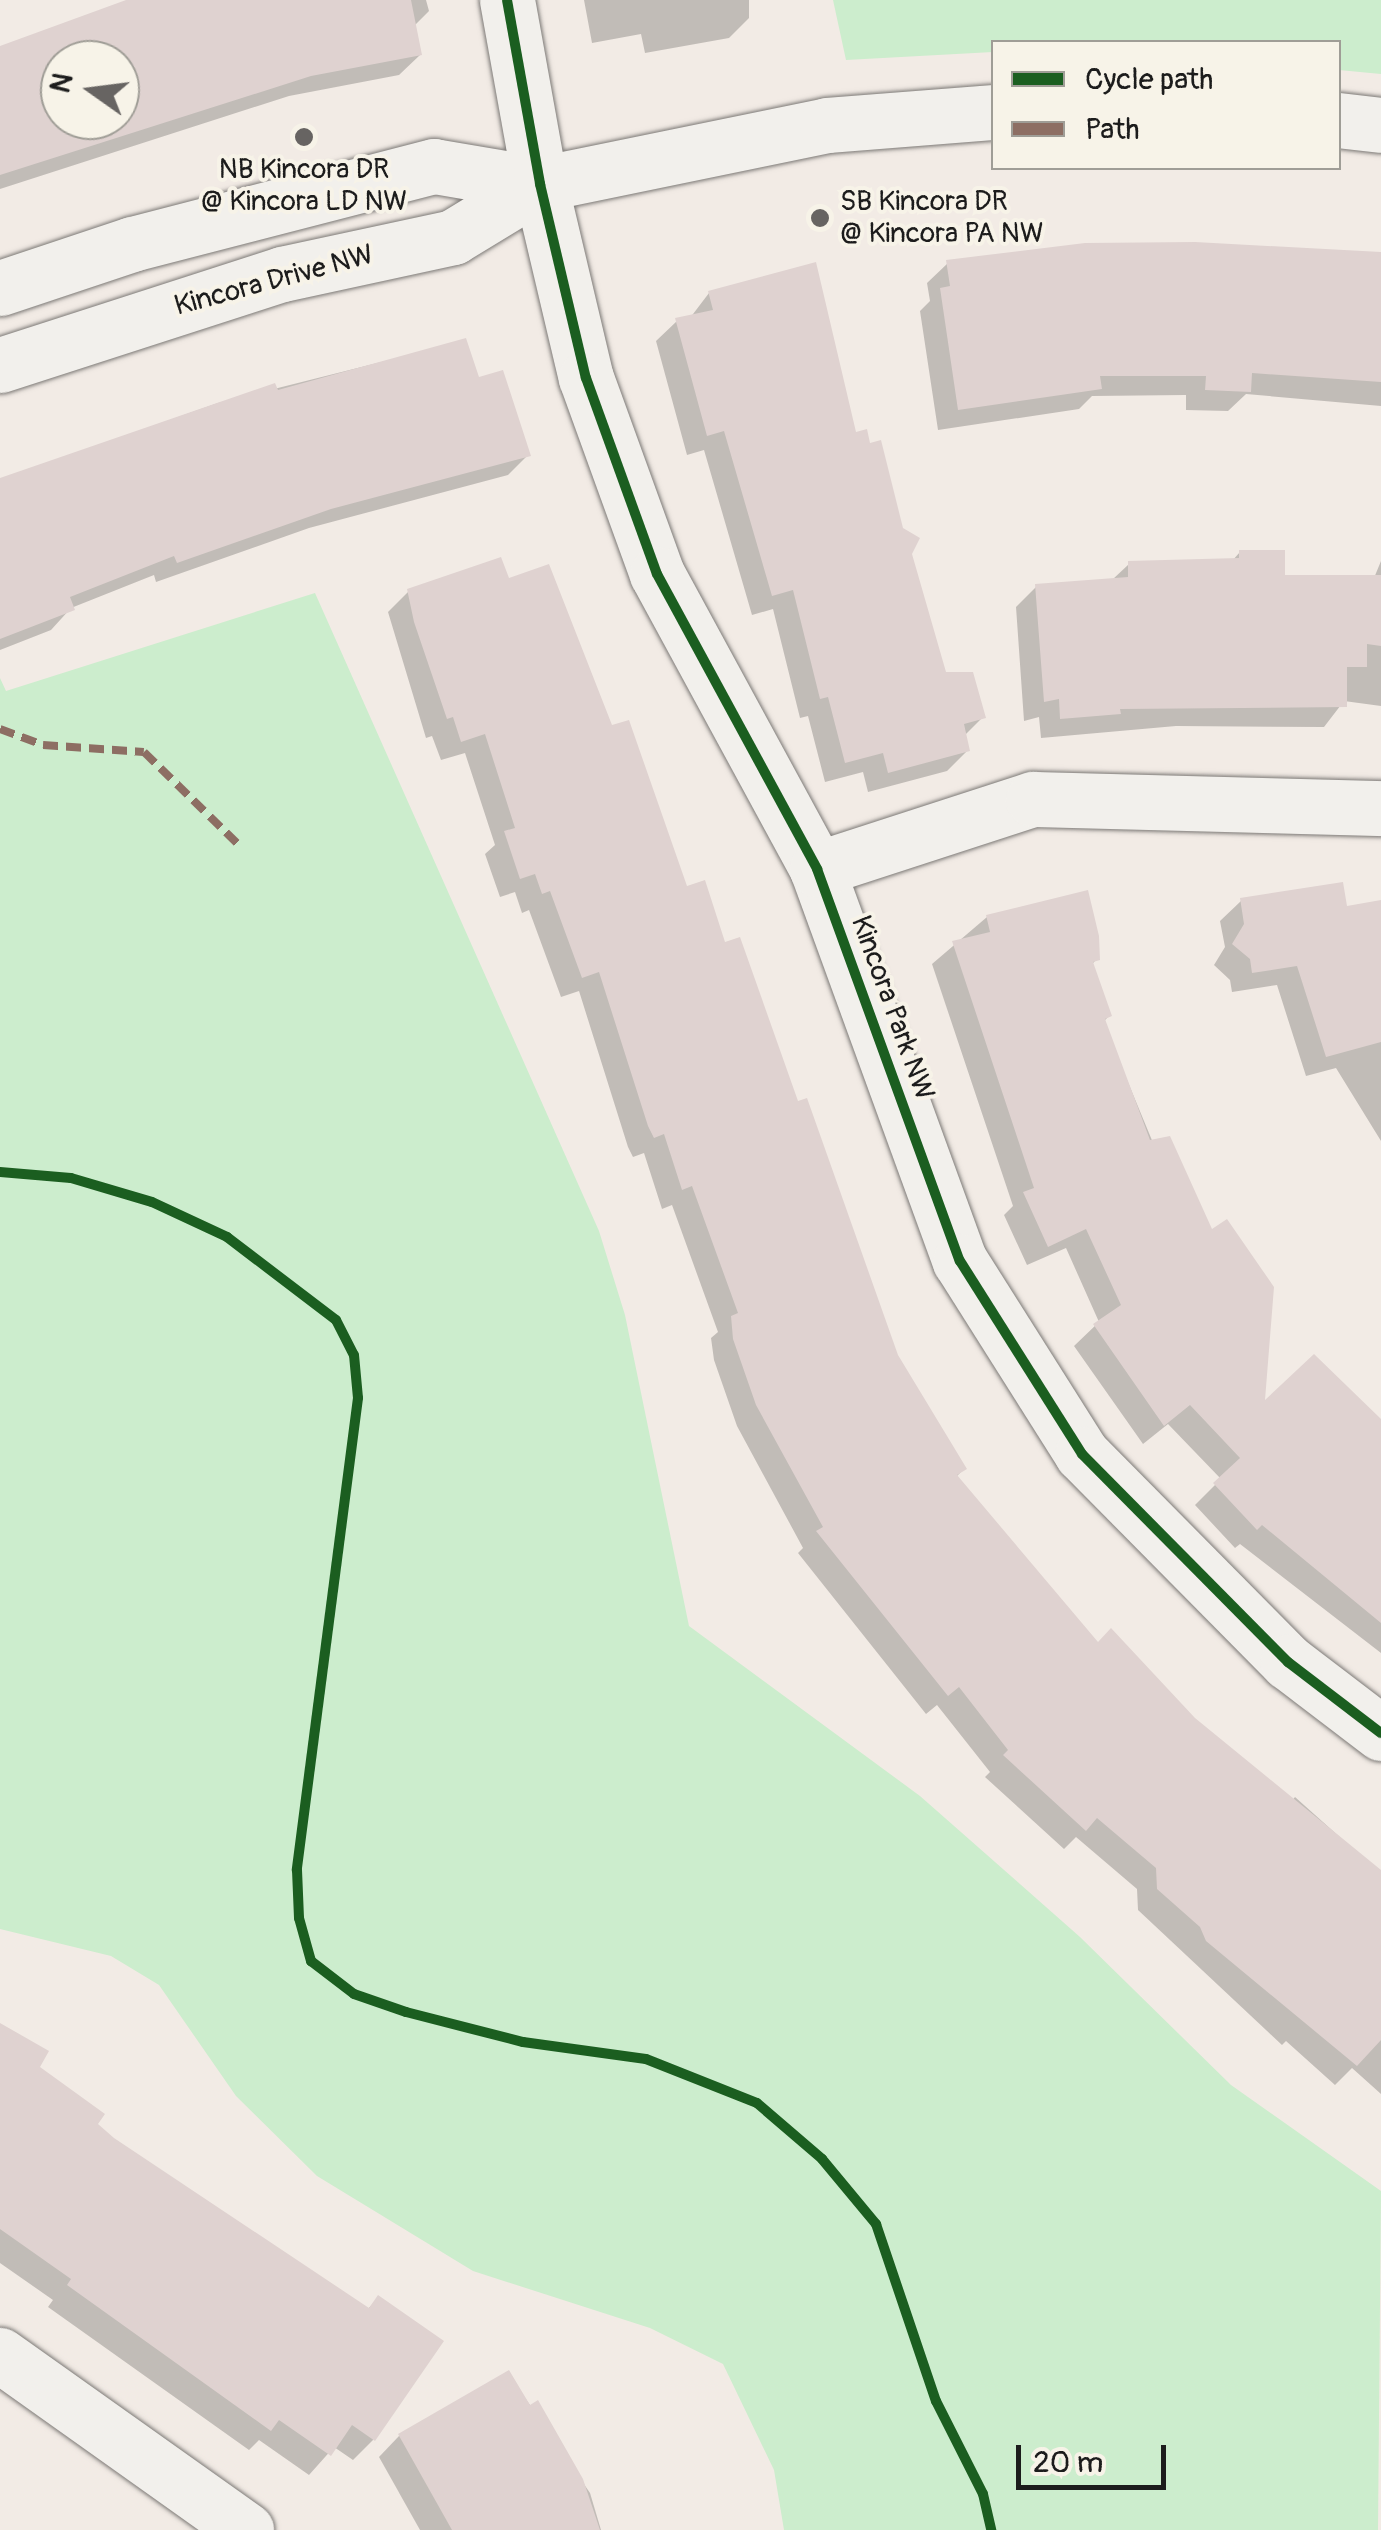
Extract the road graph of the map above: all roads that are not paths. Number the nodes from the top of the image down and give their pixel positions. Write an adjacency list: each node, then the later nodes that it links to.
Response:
1 (507, 0): 5 (street, Kincora Park NW)
2 (991, 112): 5 (street, Kincora Drive NW)
3 (1341, 120): 4 (street)
4 (1381, 125)
5 (540, 184): 6 (street, Kincora Drive NW); 7 (street, Kincora Drive NW); 9 (street, Kincora Park NW)
6 (0, 288)
7 (0, 364)
8 (1381, 808): 9 (street)
9 (817, 869): 10 (street, Kincora Park NW)
10 (1381, 1734)
11 (0, 2355): 12 (street)
12 (246, 2530)

